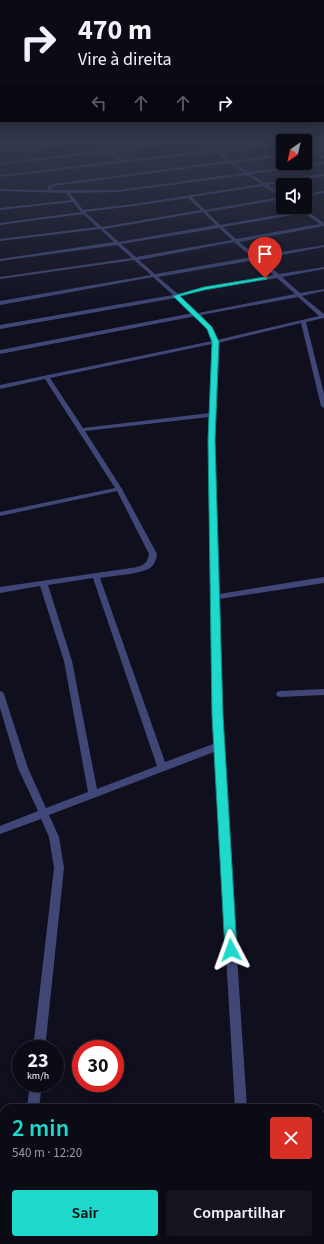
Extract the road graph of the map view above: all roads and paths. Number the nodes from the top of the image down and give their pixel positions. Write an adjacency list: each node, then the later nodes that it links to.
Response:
1 (164, 200): 7 (street)
2 (192, 200): 6 (street)
3 (269, 200): 6 (street)
4 (73, 201): 5 (street); 7 (street)
5 (0, 208)
6 (203, 210): 11 (street); 13 (street)
7 (83, 212): 10 (street); 13 (street)
8 (292, 214): 11 (street)
9 (308, 214): 12 (street)
10 (0, 224)
11 (219, 225): 15 (street); 16 (street)
12 (324, 225): 15 (street)
13 (101, 228): 14 (street); 16 (street)
14 (0, 240)
15 (235, 241): 18 (street); 20 (street)
16 (118, 243): 19 (street); 20 (street)
17 (324, 246): 18 (street)
18 (257, 259): 22 (street); 23 (street)
19 (0, 260)
20 (134, 260): 22 (street); 24 (street)
21 (324, 268): 23 (street)
22 (154, 276): 27 (street); 28 (street)
23 (278, 276): 26 (street); 27 (street)
24 (0, 278)
25 (324, 290): 26 (street)
26 (298, 295): 29 (street); 30 (street)
27 (176, 296): 29 (street); 32 (street)
28 (0, 303)
29 (198, 315): 33 (street); 34 (street)
30 (323, 316): 31 (street)
31 (303, 320): 33 (street); 37 (street)
32 (0, 327)
33 (216, 342): 35 (street); 38 (street)
34 (0, 352)
35 (47, 378): 36 (street); 39 (street)
36 (0, 387)
37 (324, 406)
38 (212, 415): 39 (street); 46 (street)
39 (81, 430): 40 (street)
40 (120, 489): 41 (street); 42 (street)
41 (0, 514)
42 (96, 576): 44 (street); 51 (street)
43 (324, 580): 46 (street)
44 (43, 583): 45 (street); 52 (street)
45 (0, 590)
46 (215, 597): 50 (street)
47 (324, 692): 49 (street)
48 (0, 694): 53 (street)
49 (280, 694)
50 (218, 746): 51 (street); 58 (street)
51 (162, 767): 52 (street)
52 (93, 794): 53 (street)
53 (43, 813): 54 (street); 55 (street)
54 (0, 830)
55 (40, 1040)
56 (35, 1092): 57 (street)
57 (33, 1104)
58 (241, 1104)

